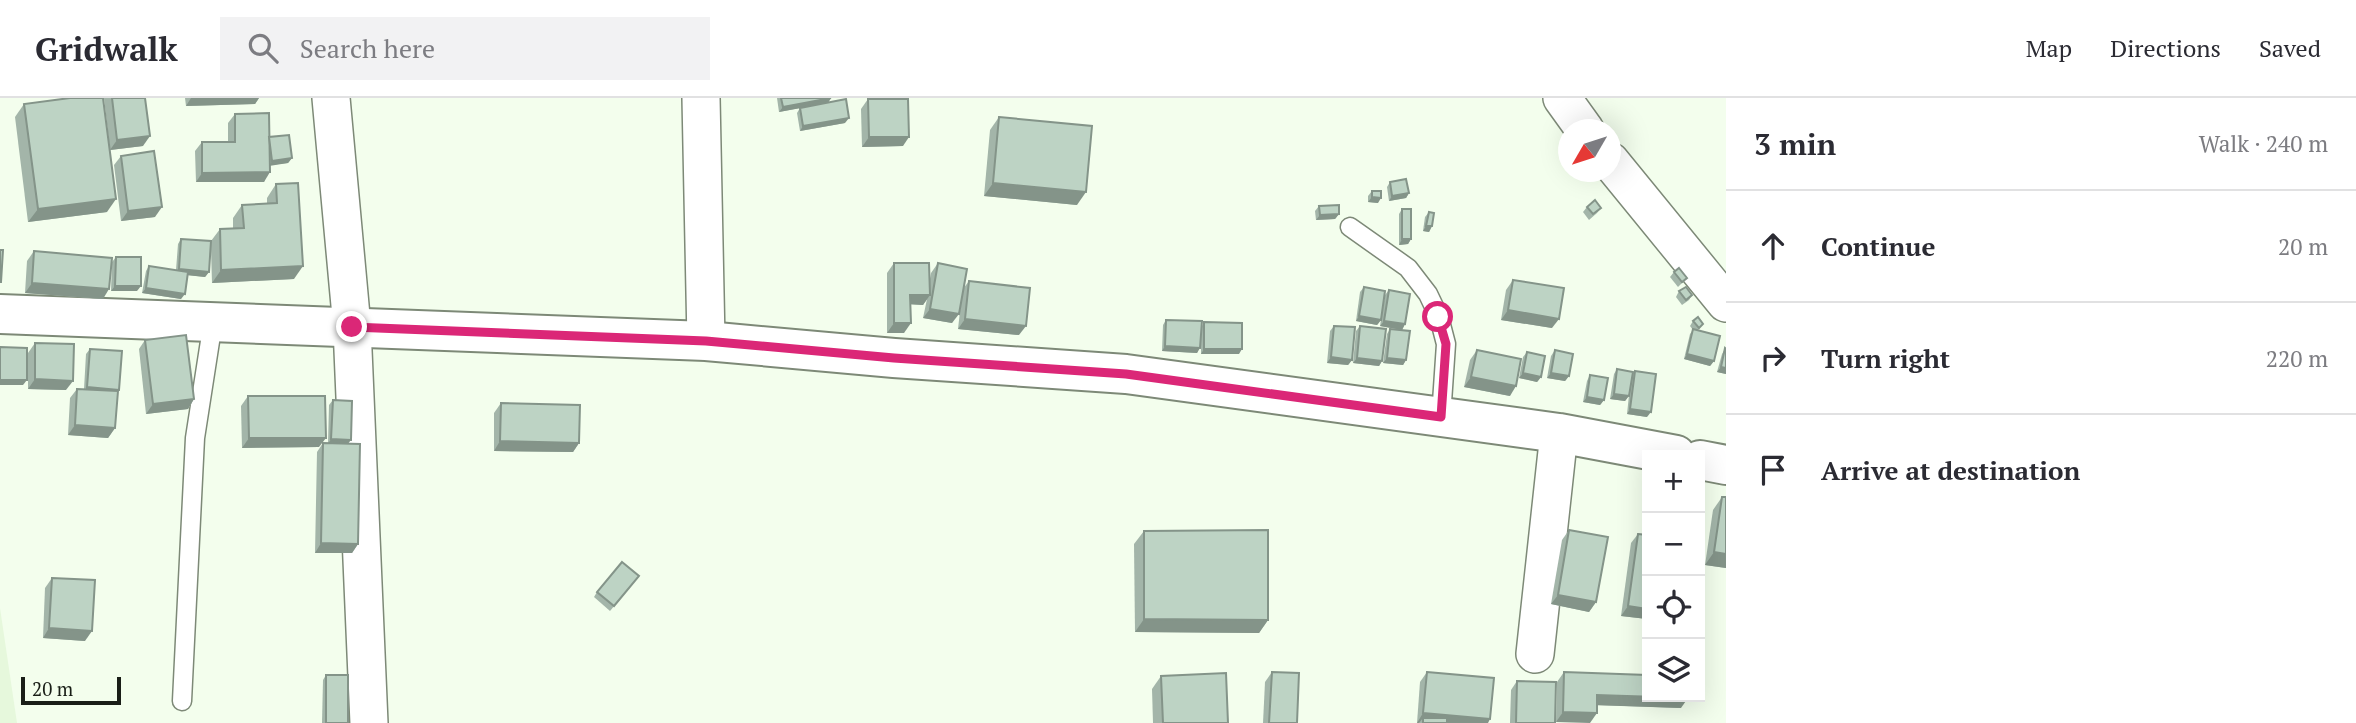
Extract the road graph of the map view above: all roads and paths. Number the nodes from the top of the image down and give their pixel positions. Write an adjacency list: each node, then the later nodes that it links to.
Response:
1 (331, 98): 10 (street)
2 (701, 98): 11 (street)
3 (1562, 98): 4 (street)
4 (1577, 119)
5 (1621, 173): 7 (street)
6 (1350, 227): 12 (lane)
7 (1726, 303)
8 (0, 314): 9 (main road)
9 (213, 322): 10 (main road); 18 (lane)
10 (352, 327): 11 (main road); 19 (street)
11 (706, 341): 12 (main road)
12 (1441, 417): 13 (main road)
13 (1559, 433): 14 (main road); 17 (street)
14 (1649, 450)
15 (1705, 461): 16 (main road)
16 (1726, 465)
17 (1535, 654)
18 (182, 701)
19 (369, 723)

